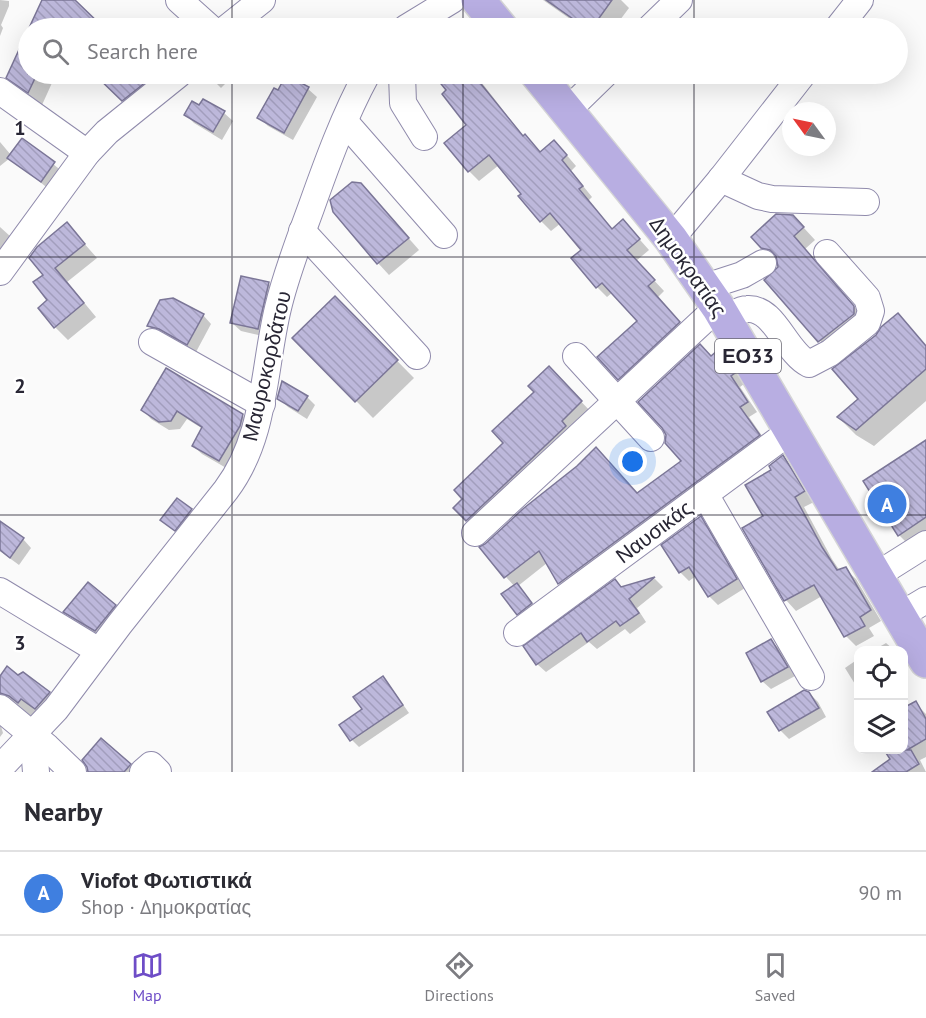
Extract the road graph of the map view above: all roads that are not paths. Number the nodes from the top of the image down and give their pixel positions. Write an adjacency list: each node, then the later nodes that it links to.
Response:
1 (179, 0): 7 (street)
2 (262, 0): 8 (street)
3 (452, 0): 9 (street)
4 (478, 0): 10 (main road)
5 (679, 0): 11 (street)
6 (860, 0): 12 (street)
7 (199, 18)
8 (240, 18)
9 (422, 18)
10 (493, 18)
11 (660, 18)
12 (846, 18)
13 (167, 84): 23 (street)
14 (362, 84): 21 (street, Μαυροκορδάτου)
15 (402, 84): 22 (street)
16 (545, 84): 20 (main road, Δημοκρατίας / ΕΟ33)
17 (594, 84): 20 (street)
18 (795, 84): 24 (street)
19 (0, 91): 23 (street)
20 (567, 111): 28 (main road, Δημοκρατίας / ΕΟ33)
21 (345, 122): 26 (street, Μαυροκορδάτου); 27 (street)
22 (424, 137)
23 (87, 153): 31 (street)
24 (722, 179): 25 (street); 28 (street)
25 (866, 202)
26 (302, 231): 35 (street); 37 (street, Μαυροκορδάτου)
27 (444, 235)
28 (671, 239): 32 (main road, Δημοκρατίας / ΕΟ33)
29 (827, 253): 32 (street)
30 (763, 263): 32 (street)
31 (0, 272)
32 (716, 304): 36 (street); 38 (main road, Δημοκρατίας / ΕΟ33)
33 (152, 342): 37 (street)
34 (576, 356): 36 (street)
35 (417, 357)
36 (617, 401): 39 (street); 41 (street)
37 (262, 404): 47 (street, Μαυροκορδάτου)
38 (792, 430): 40 (street, Ναυσικάς); 43 (main road, Δημοκρατίας / ΕΟ33)
39 (651, 438)
40 (705, 494): 46 (street, Ναυσικάς); 49 (street)
41 (475, 533)
42 (926, 544): 43 (street)
43 (877, 575): 45 (main road, Δημοκρατίας / ΕΟ33)
44 (0, 591): 47 (street)
45 (913, 607): 48 (main road, Δημοκρατίας / ΕΟ33)
46 (518, 633)
47 (99, 651): 51 (street, Μαυροκορδάτου)
48 (926, 661)
49 (811, 677)
50 (0, 708): 51 (street)
51 (33, 735): 52 (street, Μαυροκορδάτου); 53 (street); 54 (street)
52 (0, 768)
53 (36, 772)
54 (73, 772)
55 (142, 772): 56 (street)
56 (158, 772)

